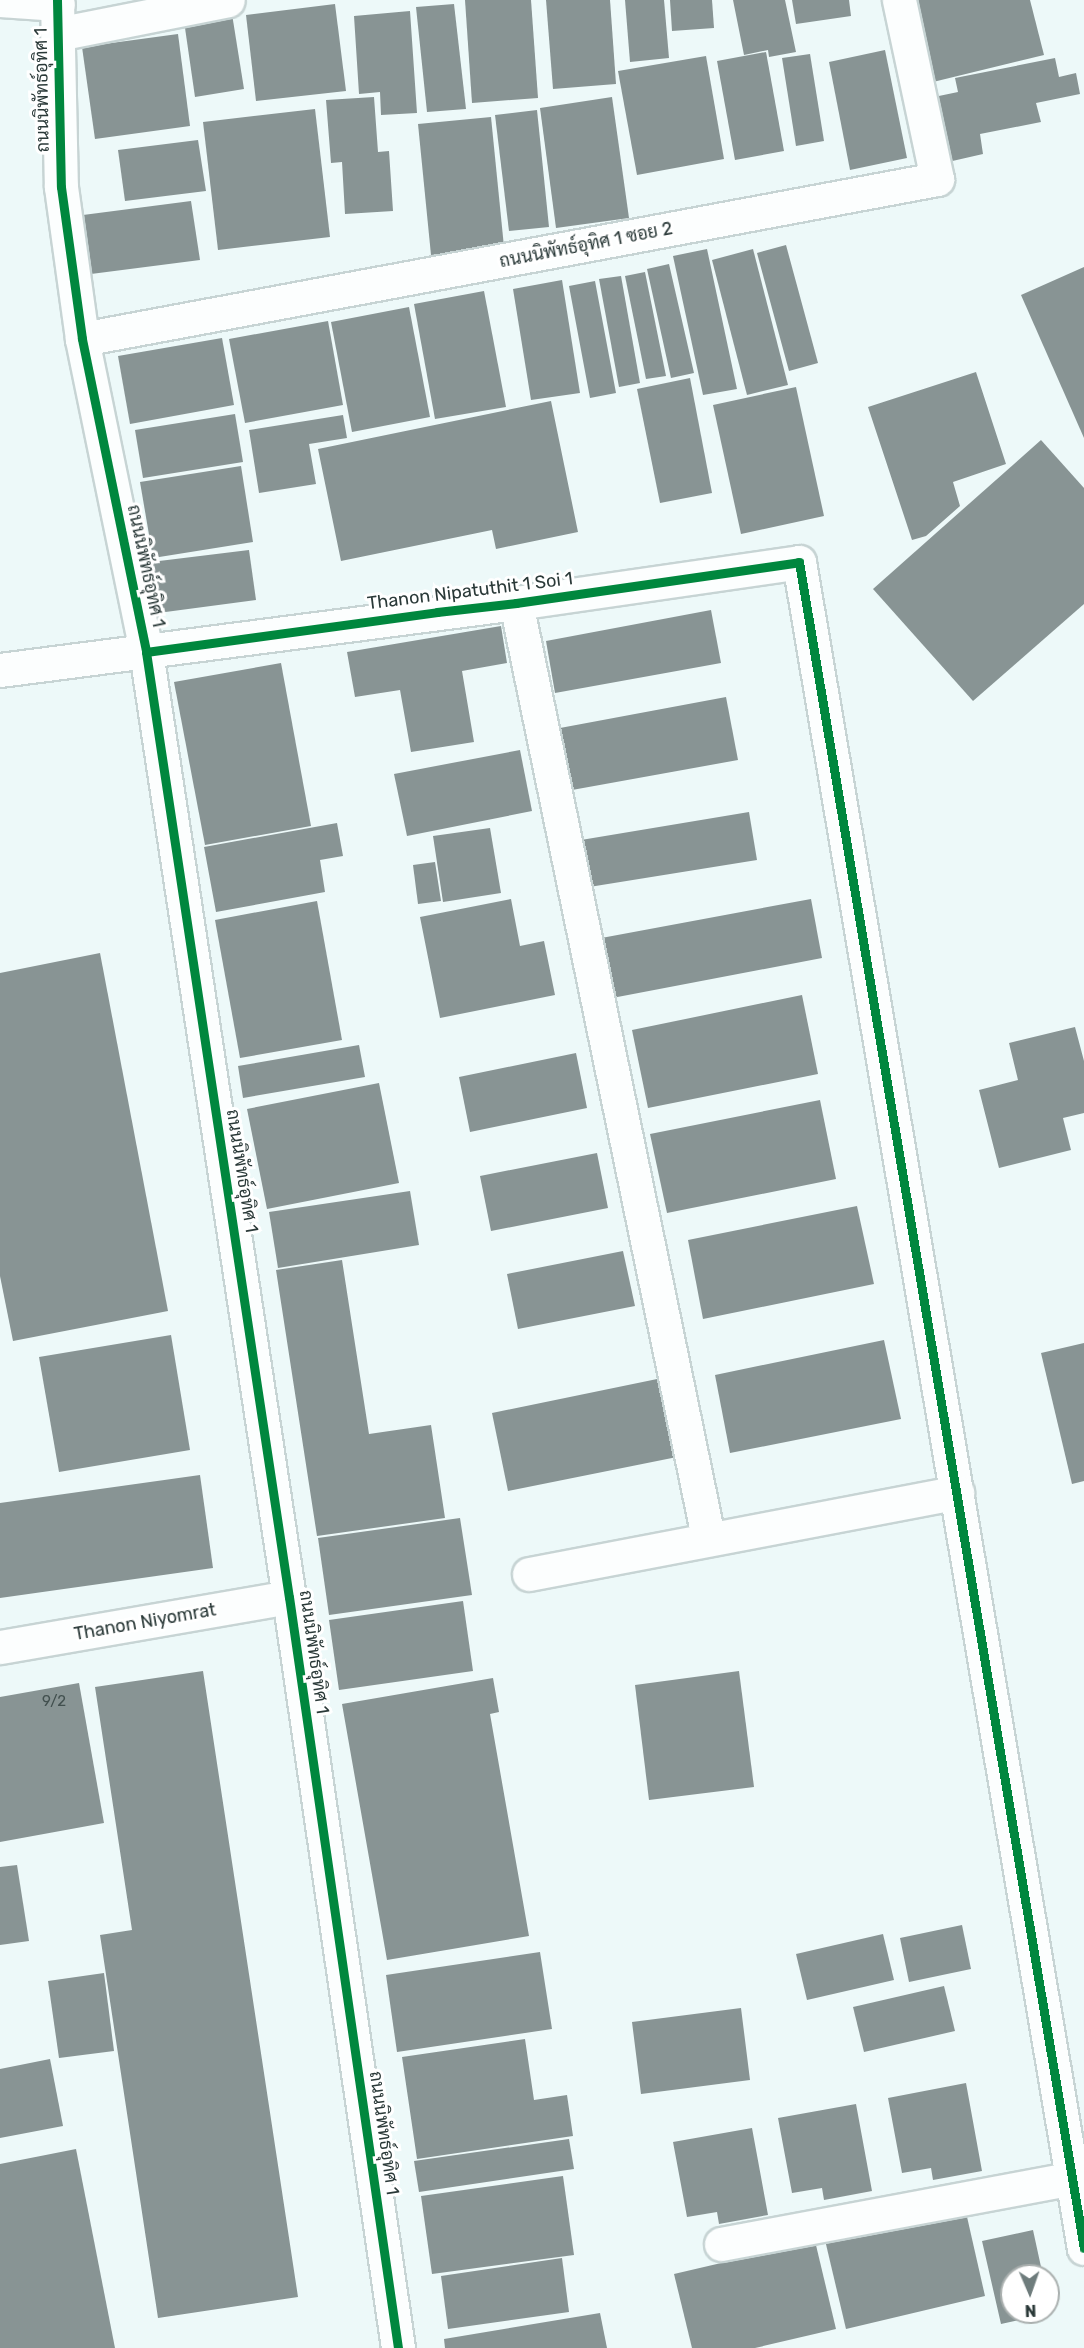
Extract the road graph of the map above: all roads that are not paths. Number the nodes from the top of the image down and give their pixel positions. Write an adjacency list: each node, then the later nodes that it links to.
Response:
1 (0, 0): 3 (street)
2 (228, 0): 3 (street)
3 (57, 13): 5 (street, ถนนนิพัทธ์อุทิศ 1)
4 (902, 14): 5 (street, ถนนนิพัทธ์อุทิศ 1 ซอย 2)
5 (82, 339): 7 (street, ถนนนิพัทธ์อุทิศ 1)
6 (516, 603): 7 (street, Thanon Nipatuthit 1 Soi 1); 9 (street, Thanon Nipatuthit 1 Soi 1); 10 (street)
7 (146, 652): 8 (street, Thanon Nipatuthit 1 Soi 1); 12 (street, ถนนนิพัทธ์อุทิศ 1)
8 (0, 670)
9 (957, 1492): 10 (street); 14 (street)
10 (708, 1537): 11 (street)
11 (529, 1574)
12 (289, 1597): 13 (street, Thanon Niyomrat); 17 (street, ถนนนิพัทธ์อุทิศ 1)
13 (0, 1647)
14 (1073, 2178): 15 (street); 16 (street)
15 (721, 2244)
16 (1084, 2248)
17 (398, 2348)

